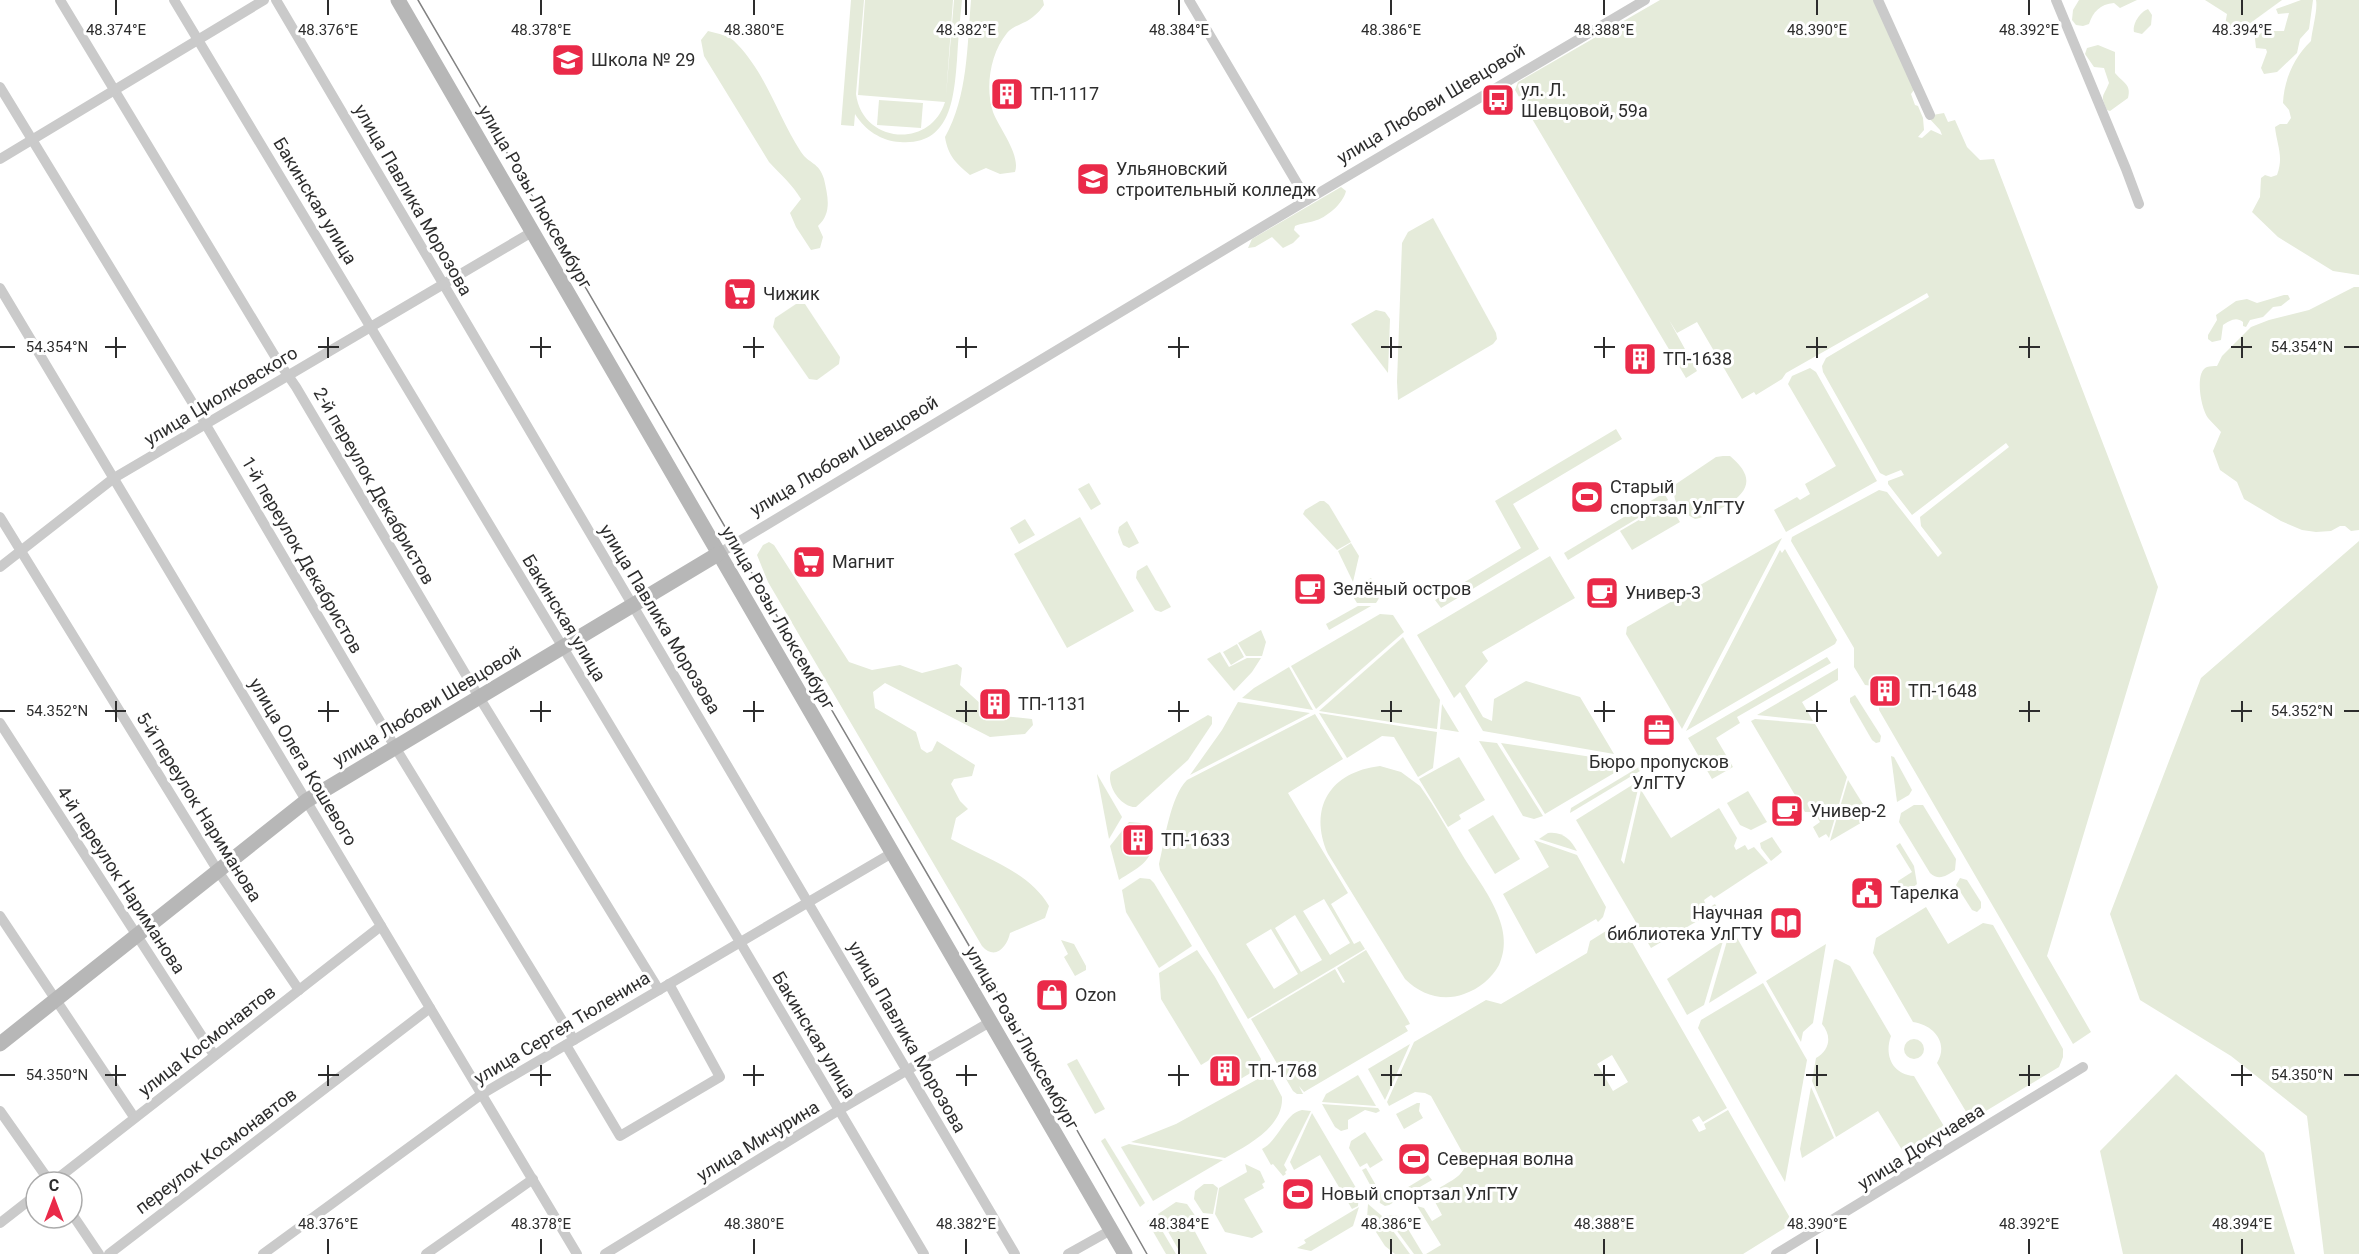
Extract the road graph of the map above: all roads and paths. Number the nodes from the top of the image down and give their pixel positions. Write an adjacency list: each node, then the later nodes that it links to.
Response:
1 (60, 0): 13 (street, 2-й переулок Декабристов)
2 (174, 0): 11 (street, Бакинская улица)
3 (264, 0): 11 (street)
4 (276, 0): 20 (street, улица Павлика Морозова)
5 (398, 0): 19 (main road, улица Розы Люксембург)
6 (1189, 0): 17 (street)
7 (1645, 0): 10 (street, улица Любови Шевцовой)
8 (1878, 0): 14 (street)
9 (2056, 0): 18 (street)
10 (1632, 3): 17 (street, улица Любови Шевцовой)
11 (198, 40): 13 (street); 22 (street, Бакинская улица)
12 (0, 87): 15 (street, 1-й переулок Декабристов)
13 (114, 91): 15 (street); 23 (street, 2-й переулок Декабристов)
14 (1930, 115)
15 (32, 140): 16 (street); 24 (street, 1-й переулок Декабристов)
16 (0, 159)
17 (1307, 200): 28 (street, улица Любови Шевцовой)
18 (2139, 204)
19 (532, 231): 20 (street, улица Циолковского); 28 (main road, улица Розы Люксембург)
20 (442, 284): 22 (street, улица Циолковского); 30 (street, улица Павлика Морозова)
21 (0, 288): 25 (street, улица Олега Кошевого)
22 (371, 326): 23 (street, улица Циолковского); 31 (street, Бакинская улица)
23 (288, 376): 24 (street, улица Циолковского); 32 (street, 2-й переулок Декабристов)
24 (206, 425): 25 (street, улица Циолковского); 34 (street, 1-й переулок Декабристов)
25 (114, 478): 27 (street, улица Циолковского); 35 (street, улица Олега Кошевого)
26 (0, 517): 27 (street, 5-й переулок Нариманова)
27 (21, 550): 29 (street, улица Циолковского); 37 (street, 5-й переулок Нариманова)
28 (718, 554): 30 (main road, улица Любови Шевцовой); 36 (main road, улица Розы Люксембург)
29 (0, 567)
30 (632, 605): 31 (main road, улица Любови Шевцовой); 38 (street, улица Павлика Морозова)
31 (561, 648): 32 (main road, улица Любови Шевцовой); 42 (street, Бакинская улица)
32 (479, 697): 34 (main road, улица Любови Шевцовой); 43 (street, 2-й переулок Декабристов)
33 (0, 723): 41 (street, 4-й переулок Нариманова)
34 (395, 747): 35 (main road, улица Любови Шевцовой); 48 (street, 1-й переулок Декабристов)
35 (306, 801): 37 (main road, улица Любови Шевцовой); 40 (street, улица Олега Кошевого)
36 (892, 853): 38 (street, улица Сергея Тюленина); 47 (main road, улица Розы Люксембург)
37 (218, 871): 41 (main road, улица Любови Шевцовой); 44 (street, 5-й переулок Нариманова)
38 (809, 902): 42 (street, улица Сергея Тюленина); 52 (street, улица Павлика Морозова)
39 (0, 916): 45 (street)
40 (381, 926): 44 (street, улица Космонавтов); 46 (street, улица Олега Кошевого)
41 (137, 936): 45 (main road, улица Любови Шевцовой); 50 (street, 4-й переулок Нариманова)
42 (740, 942): 43 (street, улица Сергея Тюленина); 55 (street, Бакинская улица)
43 (664, 987): 48 (street, улица Сергея Тюленина); 53 (street, 2-й переулок Декабристов)
44 (299, 990): 50 (street, улица Космонавтов)
45 (55, 1001): 49 (main road, улица Любови Шевцовой); 57 (street)
46 (430, 1008): 54 (street, улица Олега Кошевого); 66 (street, переулок Космонавтов)
47 (990, 1022): 52 (street, улица Мичурина); 64 (main road, улица Розы Люксембург)
48 (570, 1042): 53 (street, 1-й переулок Декабристов); 54 (street, улица Сергея Тюленина)
49 (0, 1044)
50 (214, 1055): 57 (street, улица Космонавтов)
51 (2083, 1067): 75 (street, улица Докучаева)
52 (906, 1071): 55 (street, улица Мичурина); 72 (street, улица Павлика Морозова)
53 (720, 1077)
54 (482, 1094): 60 (street, улица Олега Кошевого); 67 (street, улица Сергея Тюленина)
55 (839, 1110): 70 (street, улица Мичурина); 71 (street, Бакинская улица)
56 (0, 1111): 58 (street)
57 (134, 1117): 59 (street, улица Космонавтов)
58 (43, 1170)
59 (67, 1170)
60 (533, 1179): 68 (street); 69 (street, улица Олега Кошевого)
61 (24, 1204): 62 (street)
62 (0, 1223)
63 (83, 1230): 65 (street)
64 (1111, 1230): 73 (street); 74 (main road, улица Розы Люксембург)
65 (99, 1254)
66 (108, 1254)
67 (263, 1254)
68 (426, 1254)
69 (577, 1254)
70 (605, 1254)
71 (924, 1254)
72 (1015, 1254)
73 (1068, 1254)
74 (1125, 1254)
75 (1776, 1254)

